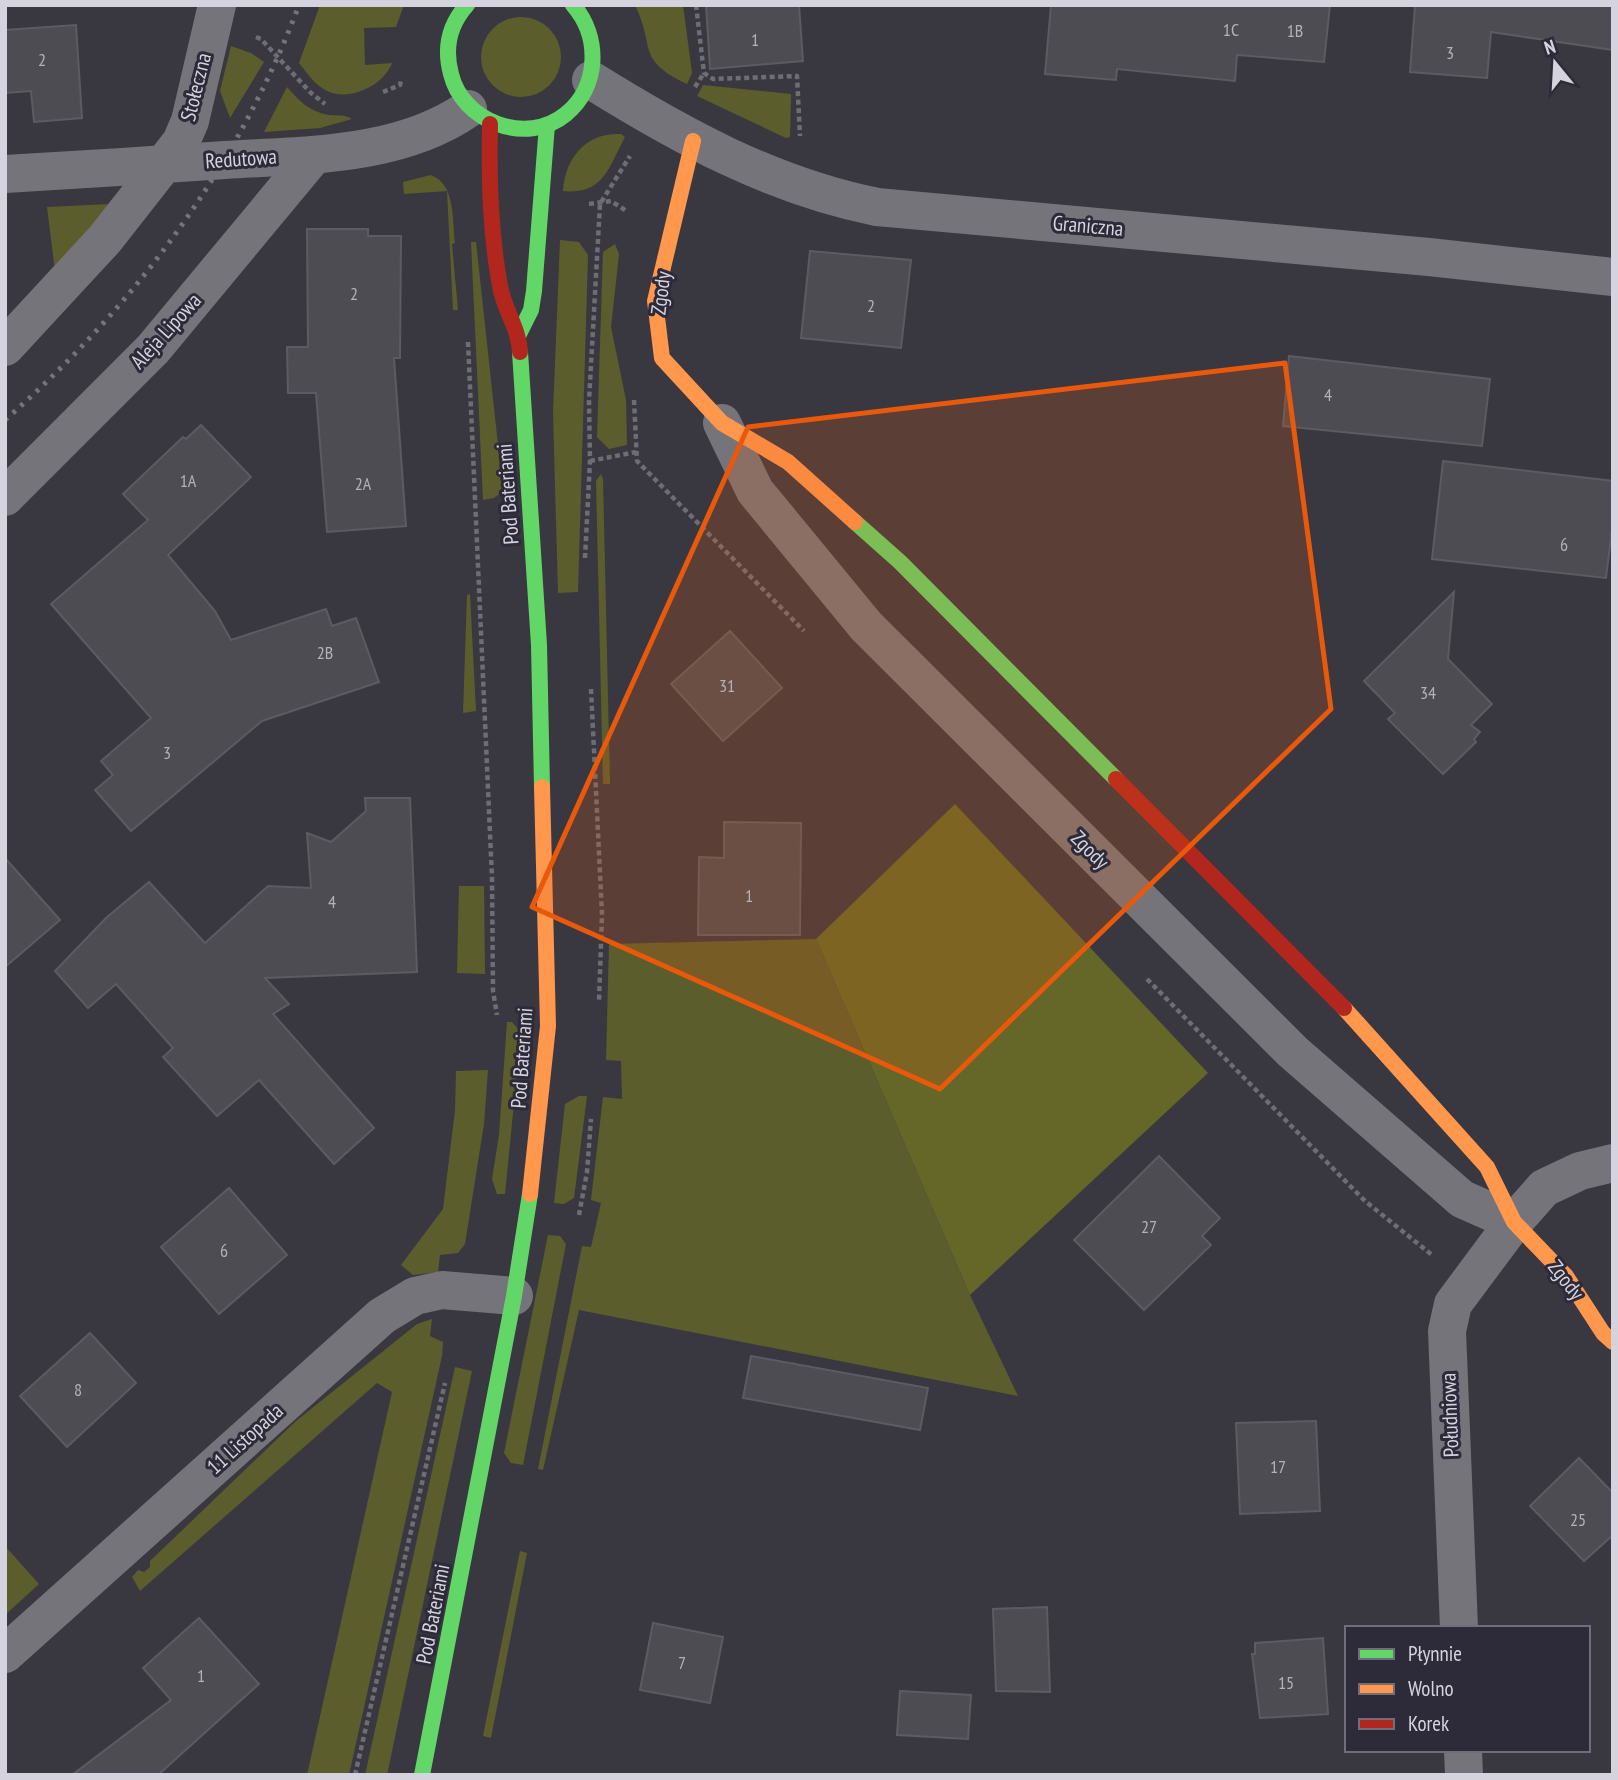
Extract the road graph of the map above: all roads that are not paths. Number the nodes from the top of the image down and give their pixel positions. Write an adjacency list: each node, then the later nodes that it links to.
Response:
1 (217, 5): 9 (street, Stołeczna)
2 (467, 5): 5 (street)
3 (573, 5): 4 (street)
4 (591, 80): 6 (street); 7 (street, Graniczna)
5 (479, 117): 6 (street); 8 (street, Redutowa); 12 (street, Pod Bateriami)
6 (547, 125): 12 (street, Pod Bateriami)
7 (693, 141): 11 (street, Graniczna); 14 (street, Zgody)
8 (314, 155): 9 (street, Redutowa); 15 (street, Aleja Lipowa)
9 (166, 164): 10 (street, Redutowa); 13 (street)
10 (5, 174)
11 (1613, 277)
12 (519, 334): 18 (street, Pod Bateriami)
13 (5, 347)
14 (722, 423): 17 (street, Zgody); 17 (street, Zgody)
15 (5, 497)
16 (1613, 1163): 17 (street, Południowa)
17 (1514, 1222): 19 (street, Zgody); 20 (street, Południowa)
18 (514, 1296): 21 (street, 11 Listopada); 23 (street, Pod Bateriami)
19 (1613, 1342)
20 (1459, 1626)
21 (5, 1654)
22 (1464, 1752): 24 (street)
23 (422, 1775)
24 (1464, 1775)

